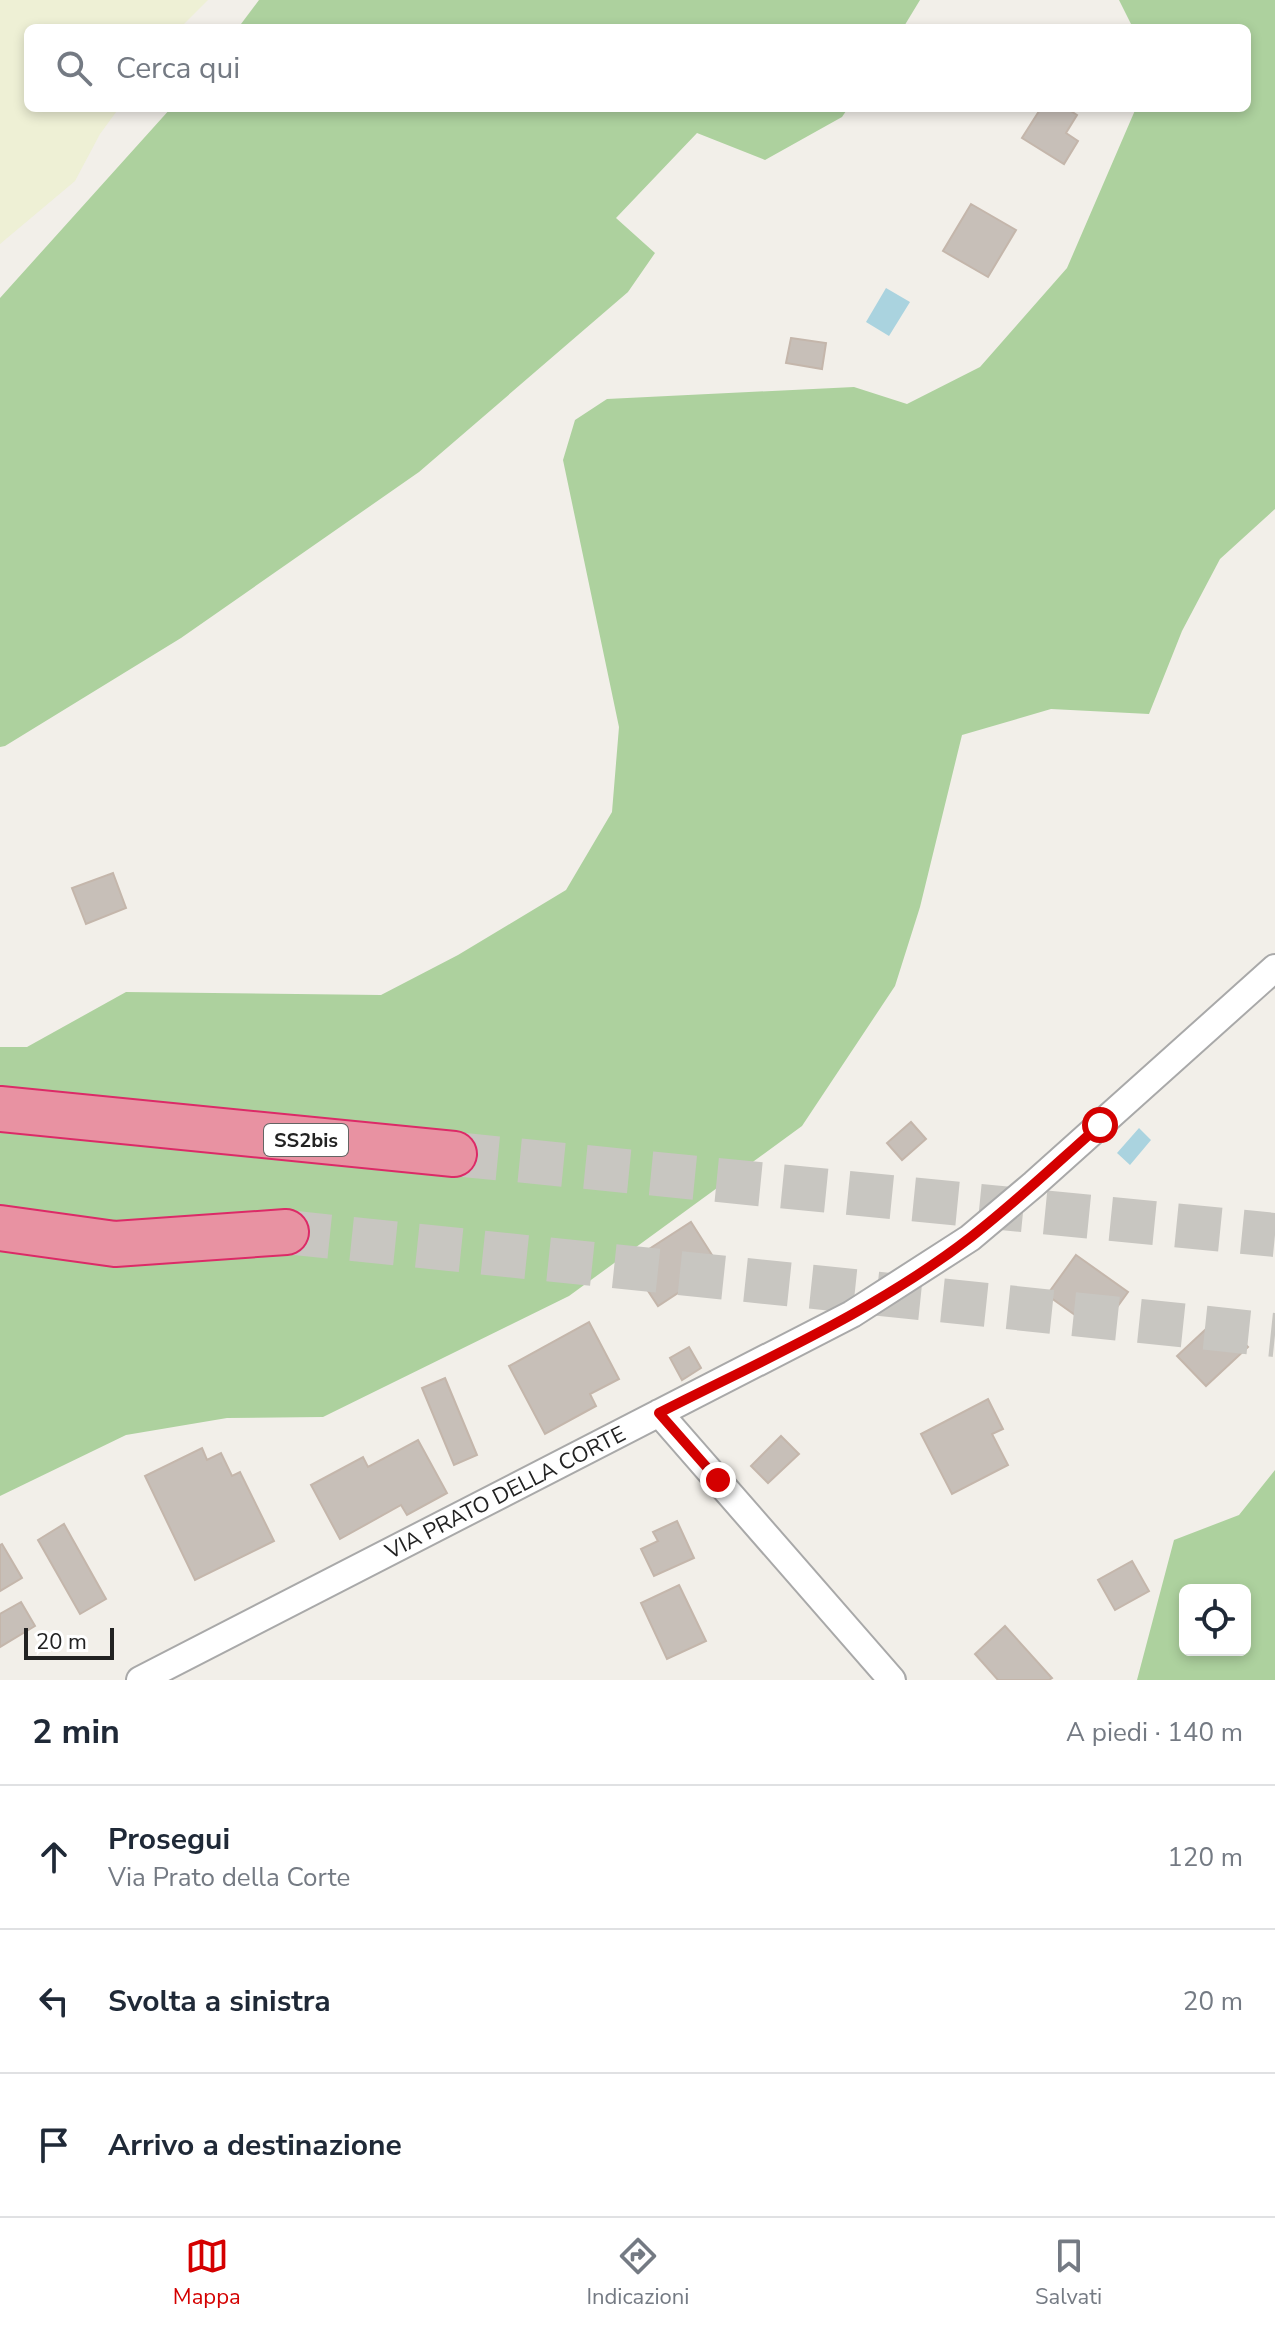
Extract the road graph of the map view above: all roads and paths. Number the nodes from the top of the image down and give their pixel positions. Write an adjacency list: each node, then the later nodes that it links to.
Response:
1 (1275, 968): 6 (street, VIA PRATO DELLA CORTE)
2 (0, 1109): 3 (highway, SS2bis)
3 (454, 1154)
4 (0, 1228): 5 (highway)
5 (286, 1232)
6 (659, 1413): 7 (street, VIA PRATO DELLA CORTE); 8 (street)
7 (140, 1680)
8 (892, 1680)

